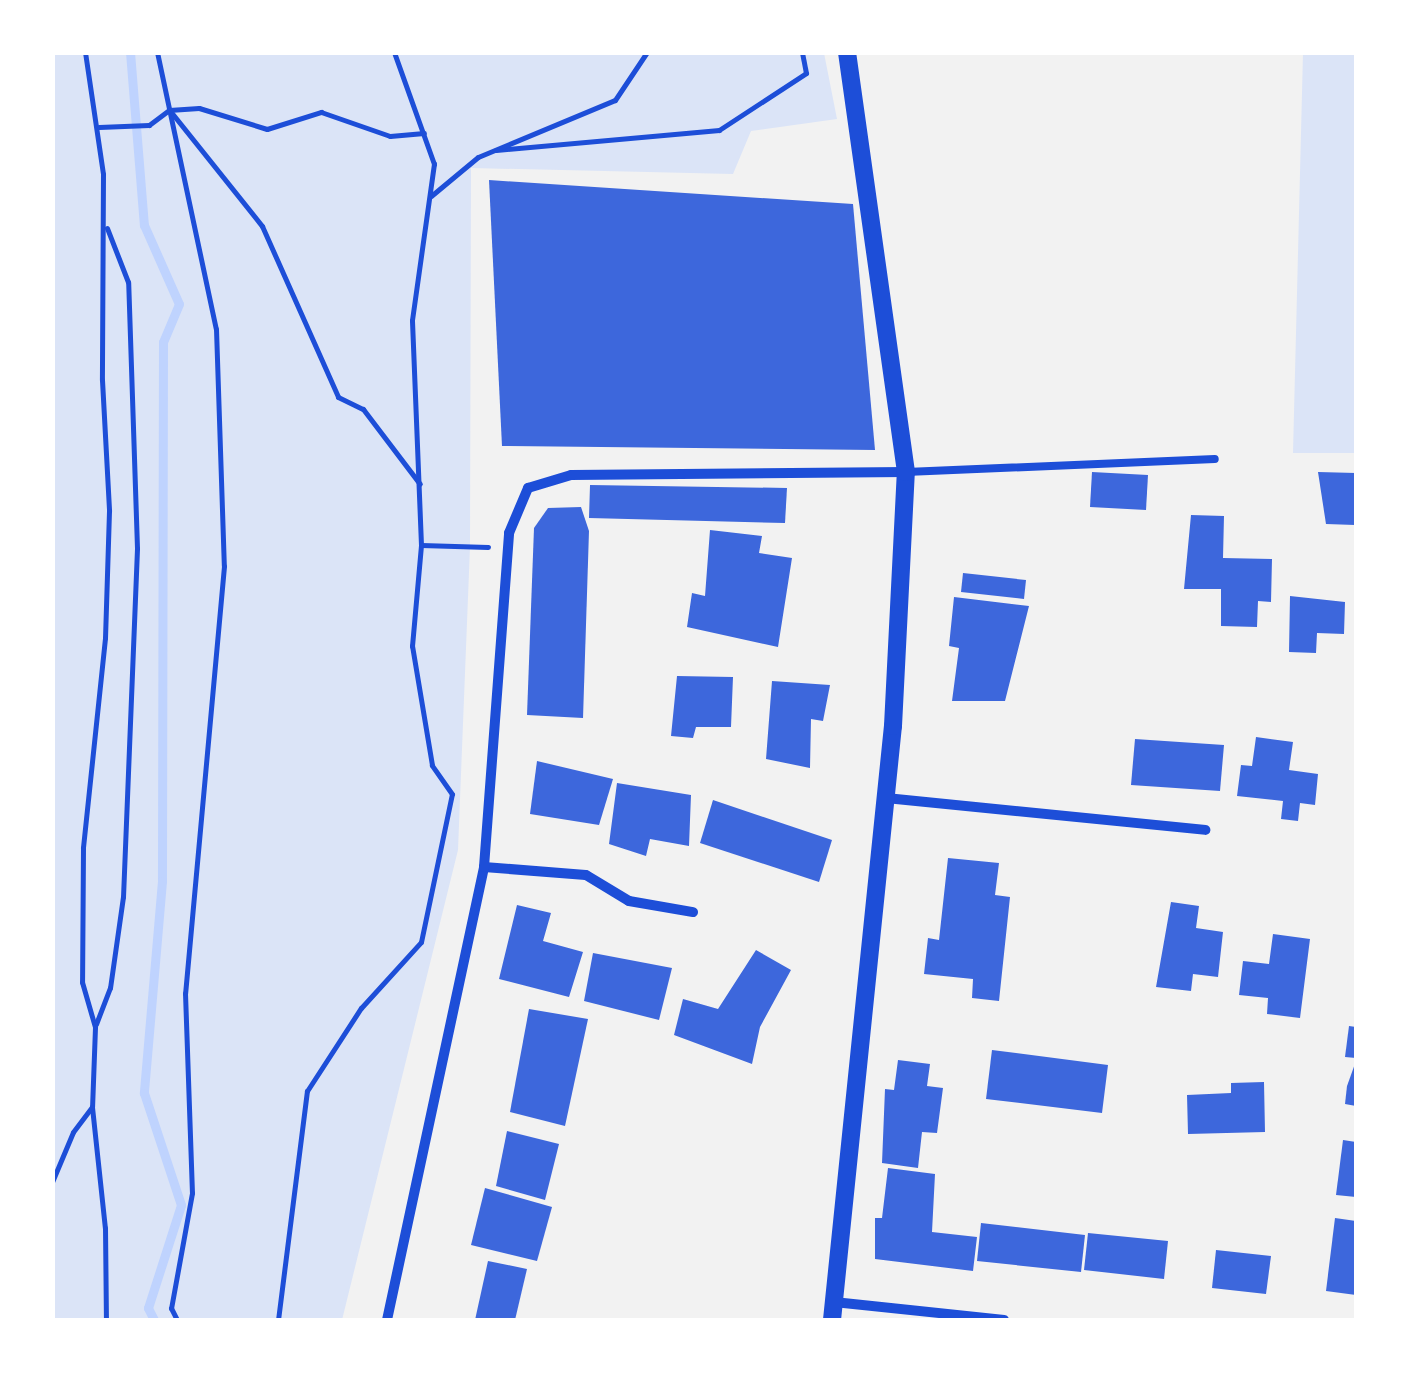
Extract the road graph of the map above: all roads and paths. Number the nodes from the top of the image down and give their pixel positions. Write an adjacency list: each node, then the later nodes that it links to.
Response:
1 (85, 52): 8 (path)
2 (157, 52): 7 (path)
3 (394, 52): 9 (path)
4 (647, 52): 10 (path)
5 (802, 52): 10 (path)
6 (848, 52): 14 (street)
7 (170, 110): 8 (path); 9 (path); 15 (path); 27 (path)
8 (99, 127): 12 (path)
9 (424, 133): 11 (path)
10 (496, 150): 11 (path)
11 (431, 196): 15 (path)
12 (105, 223): 22 (path); 22 (path)
13 (1215, 459): 14 (lane)
14 (906, 472): 17 (street); 18 (street)
15 (420, 484): 16 (path)
16 (421, 545): 17 (path); 28 (path)
17 (508, 546): 20 (street)
18 (886, 798): 19 (street); 25 (street)
19 (1205, 830)
20 (484, 867): 21 (street); 29 (street)
21 (693, 912)
22 (95, 1026): 23 (path)
23 (92, 1107): 24 (path); 26 (path)
24 (52, 1182)
25 (833, 1311): 30 (street)
26 (106, 1318)
27 (176, 1320)
28 (278, 1320)
29 (386, 1320)
30 (1004, 1320)

